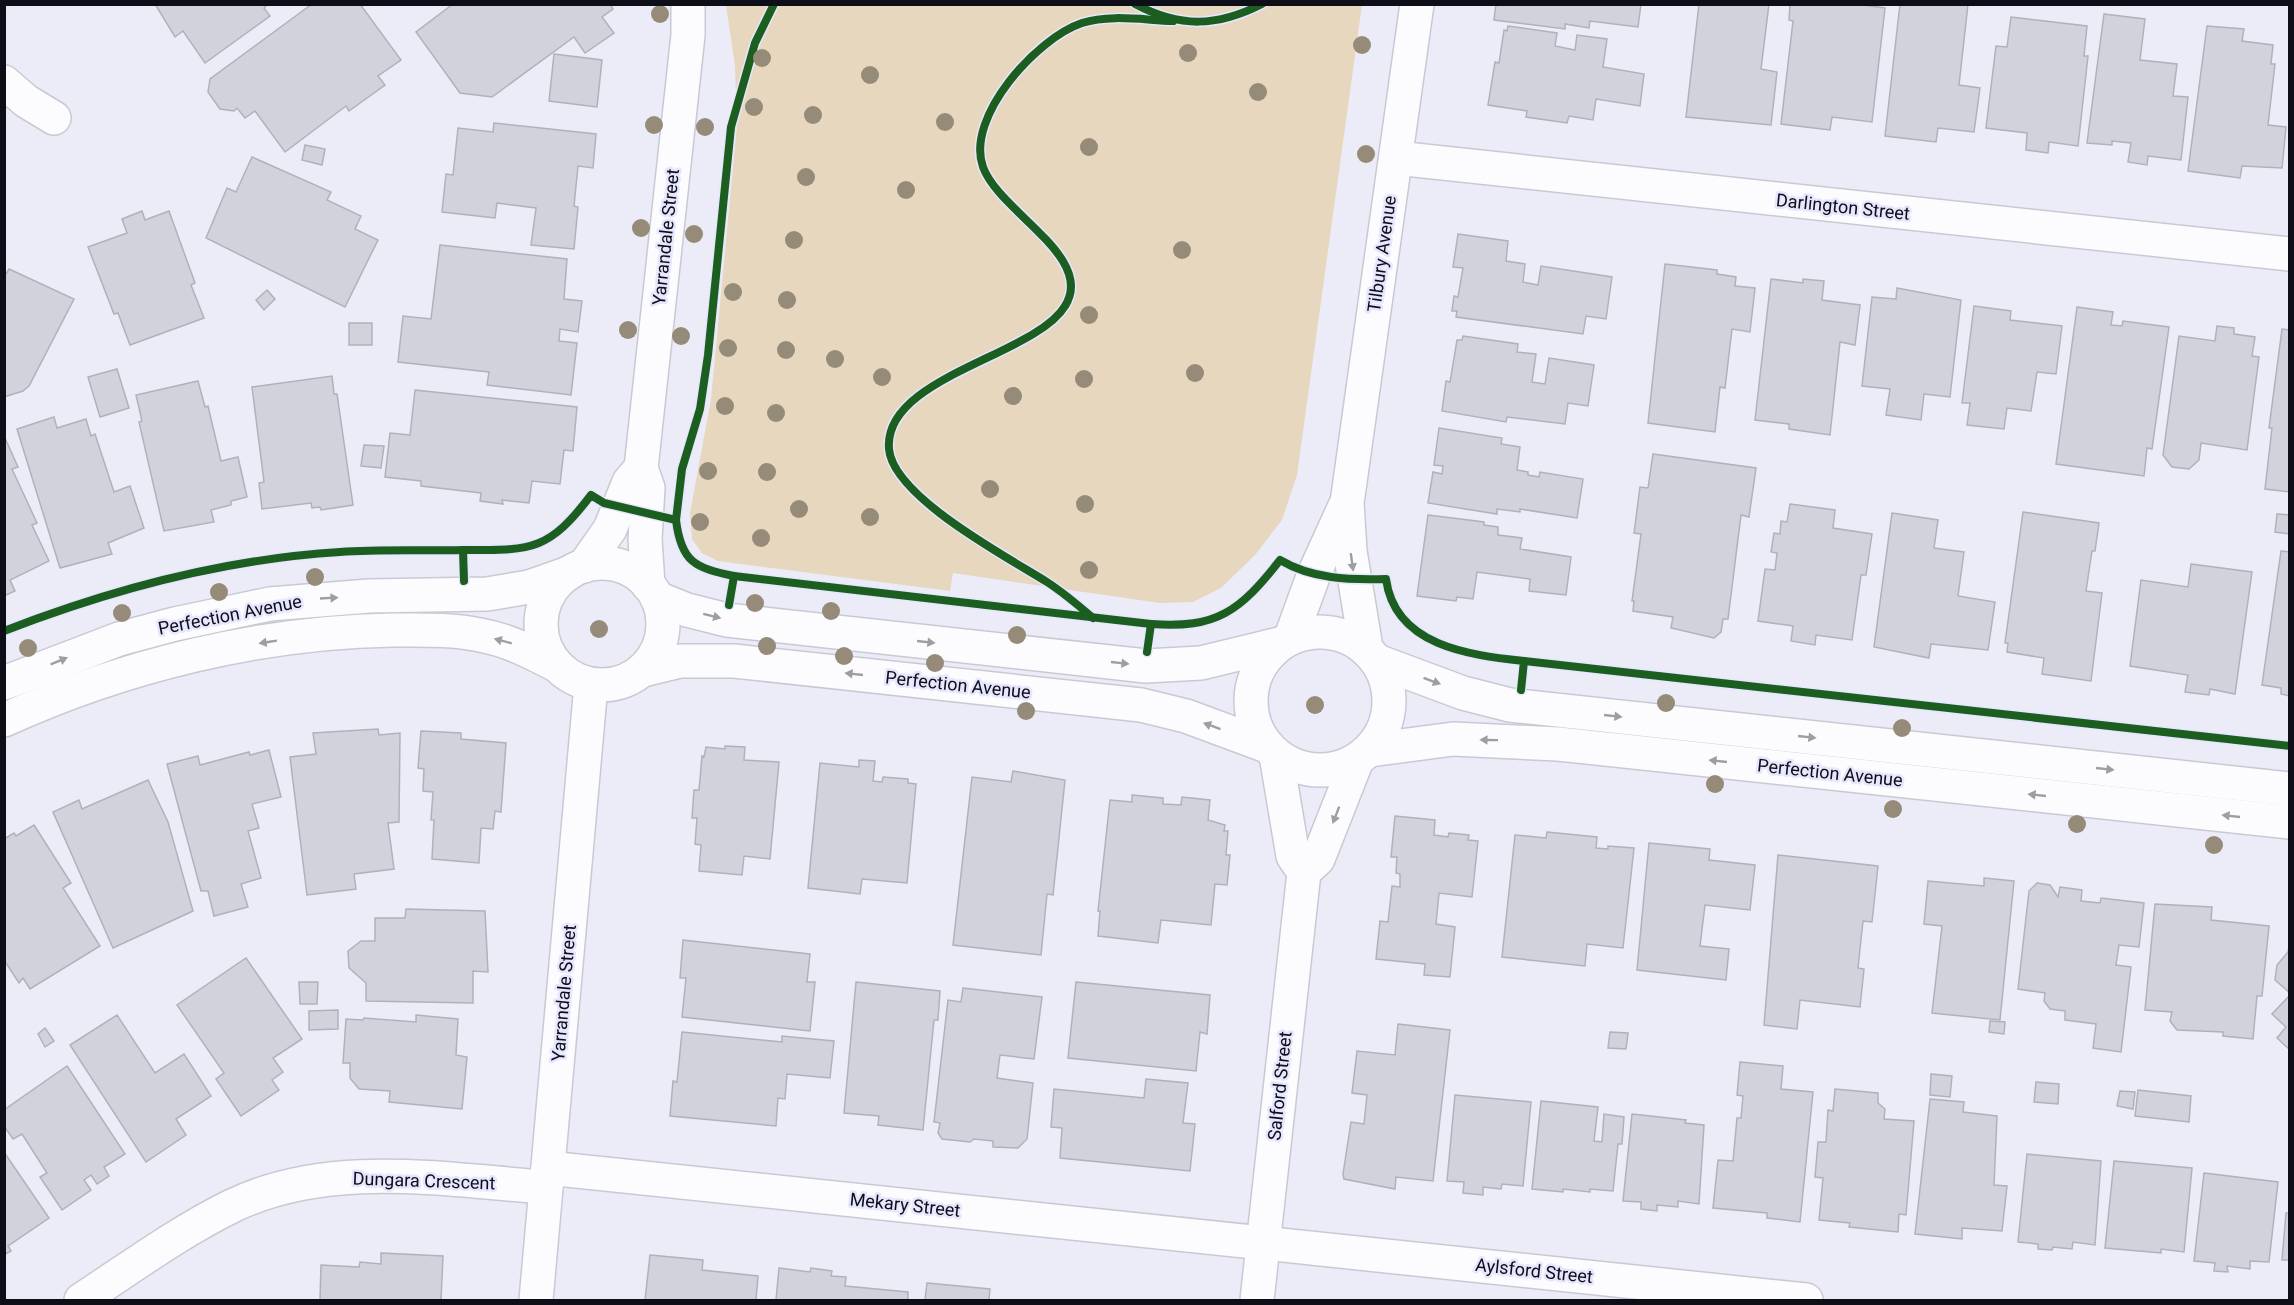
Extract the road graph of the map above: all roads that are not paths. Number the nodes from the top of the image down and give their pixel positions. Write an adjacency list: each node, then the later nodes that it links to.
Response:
1 (688, 4): 7 (street, Yarrandale Street)
2 (1417, 4): 5 (street, Tilbury Avenue)
3 (4, 82): 4 (street)
4 (54, 118)
5 (1396, 158): 6 (street, Darlington Street); 8 (street, Tilbury Avenue)
6 (2289, 254)
7 (641, 468): 9 (street, Yarrandale Street); 10 (street, Yarrandale Street)
8 (1347, 503): 11 (street, Tilbury Avenue); 12 (street, Tilbury Avenue, one-way to 12)
9 (576, 569): 10 (street); 13 (street); 15 (street, Perfection Avenue, one-way to 9)
10 (652, 591): 11 (street, one-way to 11); 14 (street)
11 (1285, 640): 12 (street); 18 (street)
12 (1372, 654): 19 (street); 20 (street, Perfection Avenue, one-way to 20)
13 (556, 665): 16 (street); 17 (street, Perfection Avenue, one-way to 17)
14 (643, 670): 16 (street); 18 (street, Perfection Avenue, one-way to 14)
15 (4, 683)
16 (591, 685): 23 (street, Yarrandale Street)
17 (4, 720)
18 (1272, 750): 19 (street); 22 (street)
19 (1363, 755): 21 (street, Perfection Avenue, one-way to 19); 22 (street, one-way to 22)
20 (2289, 789)
21 (2289, 822)
22 (1304, 872): 24 (street, Salford Street)
23 (547, 1178): 24 (street, Mekary Street); 25 (street, Dungara Crescent); 26 (street, Yarrandale Street)
24 (1263, 1242): 27 (street, Salford Street); 28 (street, Aylsford Street)
25 (81, 1300)
26 (536, 1300)
27 (1257, 1300)
28 (1793, 1300)

